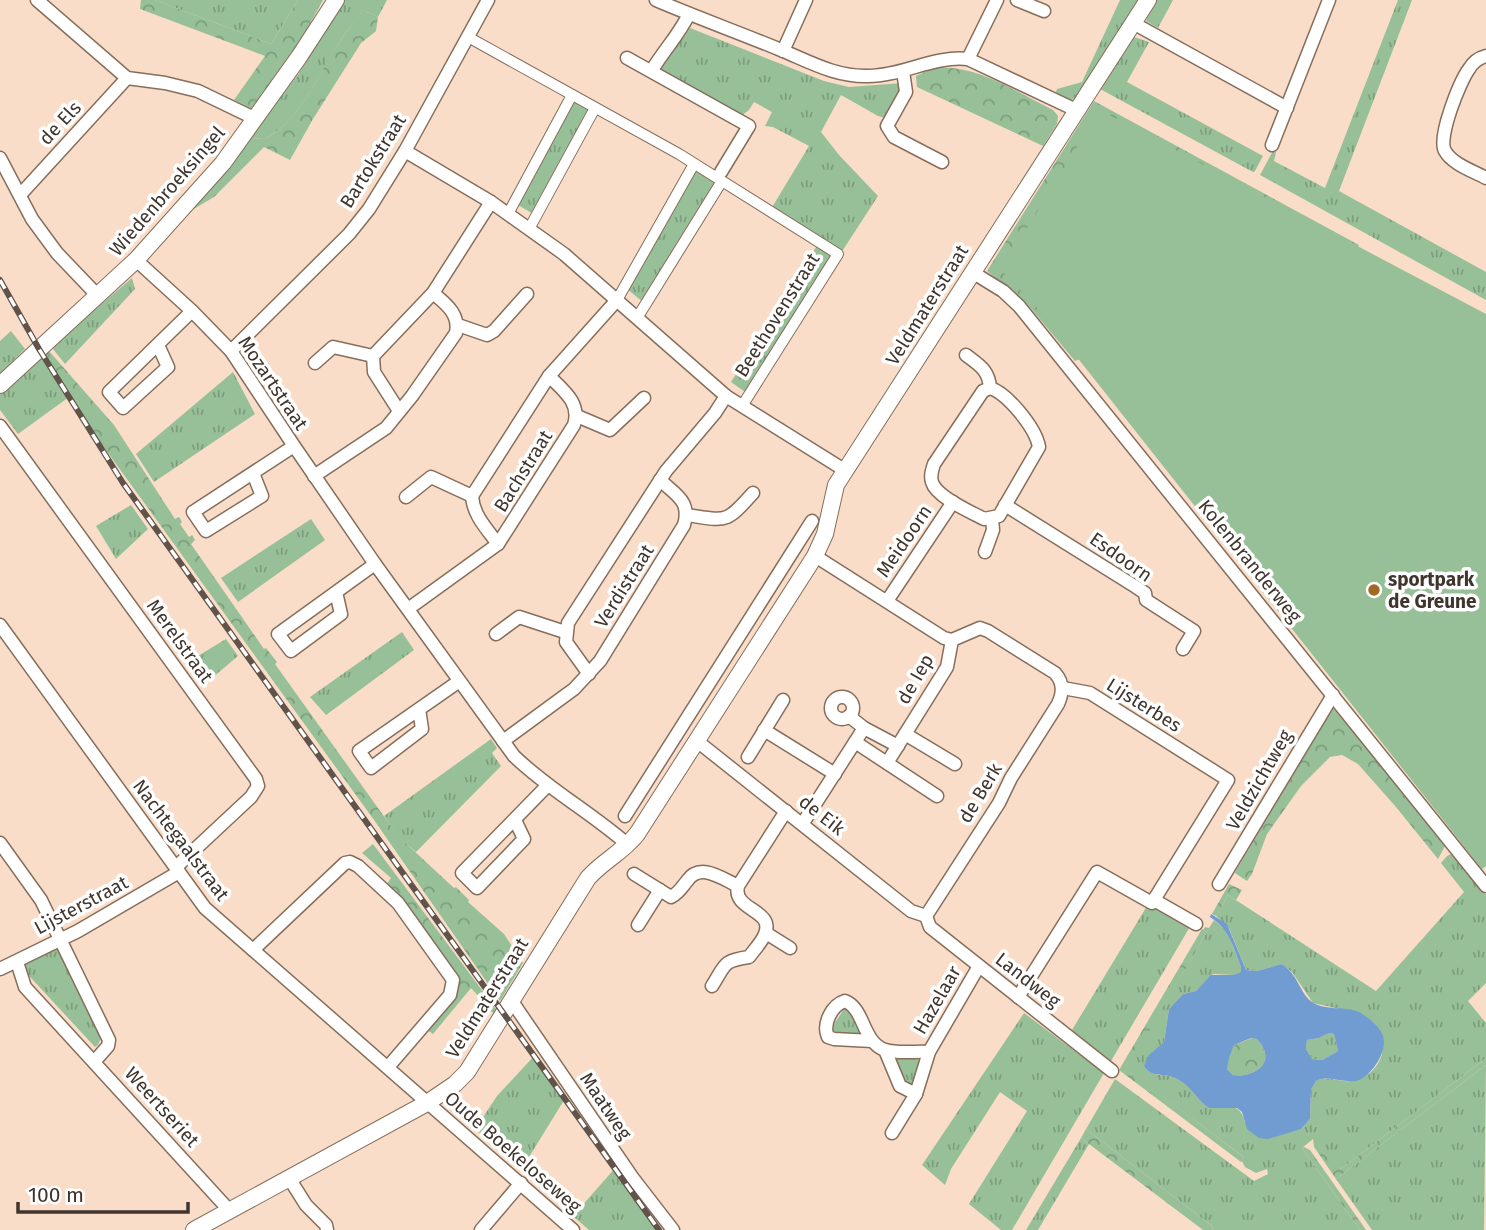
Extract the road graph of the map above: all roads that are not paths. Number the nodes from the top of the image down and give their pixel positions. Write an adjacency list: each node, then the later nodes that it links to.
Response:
1 (37, 0): 20 (street)
2 (336, 0): 25 (street, Wiedenbroeksingel)
3 (488, 0): 13 (street, Bartokstraat)
4 (656, 0): 11 (street)
5 (806, 0): 14 (street)
6 (997, 0): 17 (street)
7 (1017, 0): 10 (street)
8 (1148, 0): 12 (street, Veldmaterstraat)
9 (1329, 0): 23 (street)
10 (1044, 11)
11 (689, 14): 14 (street); 18 (street)
12 (1133, 23): 23 (street); 24 (street, Veldmaterstraat)
13 (468, 37): 21 (street, Beethovenstraat); 27 (street, Bartokstraat)
14 (783, 51): 19 (street)
15 (1486, 56): 32 (street)
16 (627, 58): 18 (street)
17 (968, 59): 19 (street); 24 (street)
18 (652, 70): 31 (street)
19 (903, 71): 29 (street)
20 (127, 78): 25 (street); 33 (street, de Els)
21 (572, 94): 22 (street, Beethovenstraat); 35 (street)
22 (595, 108): 30 (street, Beethovenstraat); 36 (street)
23 (1287, 108): 26 (street)
24 (1076, 110): 38 (street, Veldmaterstraat)
25 (256, 119): 37 (street, Wiedenbroeksingel)
26 (1272, 145)
27 (405, 151): 34 (street, Beethovenstraat); 47 (street, Bartokstraat)
28 (0, 158): 33 (street)
29 (942, 162)
30 (694, 164): 31 (street, Beethovenstraat); 42 (street)
31 (721, 177): 44 (street); 56 (street, Beethovenstraat)
32 (1486, 178)
33 (20, 195): 41 (street)
34 (491, 202): 35 (street, Beethovenstraat); 39 (street)
35 (508, 214): 36 (street, Beethovenstraat)
36 (529, 229): 42 (street, Beethovenstraat)
37 (136, 260): 41 (street, Wiedenbroeksingel); 43 (street, Mozartstraat)
38 (972, 272): 62 (street, Veldmaterstraat); 91 (street, Kolenbranderweg)
39 (433, 293): 45 (street); 49 (street)
40 (527, 294): 45 (street)
41 (98, 296): 52 (street, Wiedenbroeksingel)
42 (618, 300): 44 (street, Beethovenstraat); 51 (street, Bachstraat)
43 (192, 311): 46 (street); 47 (street, Mozartstraat)
44 (637, 318): 54 (street, Beethovenstraat)
45 (458, 325): 57 (street)
46 (158, 345): 46 (street)
47 (232, 351): 61 (street, Mozartstraat)
48 (966, 355): 53 (street)
49 (373, 356): 50 (street); 57 (street)
50 (315, 363)
51 (549, 376): 58 (street); 67 (street, Bachstraat)
52 (0, 385)
53 (989, 388): 69 (street, Meidoorn); 70 (street)
54 (726, 396): 56 (street, Beethovenstraat); 65 (street, Verdistraat)
55 (644, 398): 58 (street)
56 (742, 406): 62 (street, Beethovenstraat)
57 (399, 411): 64 (street)
58 (577, 416): 74 (street, Bachstraat)
59 (0, 426): 60 (street, Merelstraat)
60 (4, 440): 115 (street, Merelstraat)
61 (293, 446): 63 (street, Mozartstraat); 64 (street, Mozartstraat)
62 (846, 471): 76 (street, Veldmaterstraat)
63 (253, 473): 63 (street, Mozartstraat)
64 (314, 476): 77 (street, Mozartstraat)
65 (660, 480): 71 (street); 83 (street, Verdistraat)
66 (753, 494): 71 (street)
67 (472, 496): 68 (street, Bachstraat); 74 (street, Bachstraat)
68 (406, 497)
69 (953, 502): 72 (street, Meidoorn); 79 (street, Meidoorn)
70 (1005, 505): 72 (street); 87 (street, Esdoorn)
71 (687, 515): 88 (street, Verdistraat)
72 (992, 519): 75 (street)
73 (812, 521): 82 (street)
74 (498, 544): 80 (street, Bachstraat)
75 (985, 552)
76 (815, 556): 79 (street); 86 (street, Veldmaterstraat)
77 (375, 564): 78 (street); 80 (street, Mozartstraat)
78 (336, 592): 78 (street)
79 (887, 601): 85 (street)
80 (408, 609): 89 (street, Mozartstraat)
81 (0, 625): 115 (street, Nachtegaalstraat)
82 (744, 630): 86 (street); 101 (street)
83 (565, 632): 84 (street, Verdistraat); 88 (street, Verdistraat)
84 (496, 634)
85 (952, 640): 90 (street); 97 (street, de Iep)
86 (761, 641): 99 (street, Veldmaterstraat)
87 (1183, 649)
88 (589, 674): 98 (street, Verdistraat)
89 (458, 682): 93 (street); 98 (street, Mozartstraat)
90 (1063, 688): 121 (street, Lijsterbes); 122 (street, de Berk)
91 (1333, 695): 117 (street, Veldzichtweg); 118 (street, Kolenbranderweg)
92 (783, 701): 96 (street)
93 (419, 709): 93 (street)
94 (849, 716): 95 (street, de Iep)
95 (864, 729): 97 (street, de Iep); 100 (street)
96 (764, 730): 102 (street); 106 (street)
97 (901, 740): 104 (street, de Iep); 105 (street, de Iep)
98 (503, 741): 107 (street, Mozartstraat)
99 (697, 741): 103 (street, Veldmaterstraat); 109 (street, de Eik)
100 (855, 742): 104 (street); 106 (street)
101 (666, 752): 103 (street); 110 (street)
102 (748, 757)
103 (682, 763): 114 (street, Veldmaterstraat)
104 (887, 763): 108 (street)
105 (955, 764)
106 (835, 774): 112 (street)
107 (548, 785): 111 (street); 114 (street, Mozartstraat)
108 (937, 796)
109 (786, 811): 112 (street, de Eik); 119 (street)
110 (625, 816)
111 (515, 820): 111 (street)
112 (803, 823): 122 (street, de Eik)
113 (0, 843): 126 (street)
114 (628, 845): 134 (street, Veldmaterstraat)
115 (178, 869): 126 (street, Lijsterstraat); 128 (street, Nachtegaalstraat)
116 (634, 874): 120 (street)
117 (1219, 884)
118 (1486, 886)
119 (738, 887): 120 (street); 125 (street)
120 (660, 890): 124 (street)
121 (1154, 900): 123 (street); 133 (street)
122 (926, 916): 130 (street, Landweg)
123 (1196, 924)
124 (638, 925)
125 (766, 933): 127 (street); 132 (street)
126 (61, 937): 129 (street, Lijsterstraat); 138 (street)
127 (790, 948)
128 (253, 950): 139 (street, Nachtegaalstraat); 139 (street)
129 (17, 962): 131 (street, Lijsterstraat); 138 (street, Weertseriet)
130 (979, 966): 133 (street, Landweg); 137 (street, Hazelaar)
131 (0, 969)
132 (712, 986)
133 (1018, 997): 140 (street, Landweg)
134 (511, 1000): 142 (street, Veldmaterstraat); 151 (street, Maatweg)
135 (872, 1041): 136 (street)
136 (885, 1050): 137 (street, Hazelaar); 141 (street)
137 (929, 1052): 141 (street, Hazelaar)
138 (94, 1062): 146 (street, Weertseriet)
139 (388, 1067): 142 (street, Nachtegaalstraat)
140 (1112, 1071)
141 (916, 1094): 143 (street, Hazelaar)
142 (427, 1104): 144 (street, Veldmaterstraat); 145 (street, Oude Boekeloseweg)
143 (892, 1133)
144 (289, 1178): 146 (street, Veldmaterstraat); 148 (street)
145 (521, 1183): 149 (street); 150 (street, Oude Boekeloseweg)
146 (229, 1210): 147 (street, Veldmaterstraat)
147 (194, 1230)
148 (327, 1230)
149 (481, 1230)
150 (573, 1230)
151 (673, 1230)

